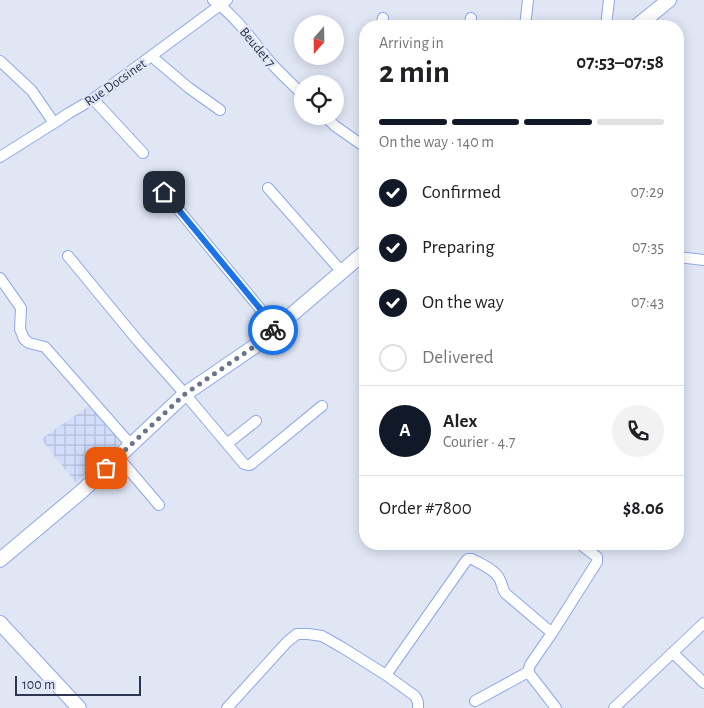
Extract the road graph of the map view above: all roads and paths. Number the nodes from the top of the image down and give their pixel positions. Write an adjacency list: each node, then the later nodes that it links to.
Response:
1 (528, 0): 5 (street)
2 (609, 0): 6 (street)
3 (669, 0): 7 (street)
4 (220, 2): 8 (street, Rue Docsinet); 10 (street, Beudet 7)
5 (526, 20)
6 (607, 20)
7 (646, 20)
8 (151, 56): 11 (street, Rue Docsinet); 12 (street)
9 (0, 61): 13 (street)
10 (294, 86)
11 (94, 99): 13 (street, Rue Docsinet); 16 (street)
12 (220, 110)
13 (54, 124): 17 (street, Rue Docsinet)
14 (334, 125): 15 (street)
15 (359, 143)
16 (142, 153)
17 (0, 157)
18 (268, 188): 24 (street)
19 (164, 192): 26 (street)
20 (68, 256): 27 (street)
21 (359, 257): 24 (street)
22 (684, 258): 23 (street)
23 (704, 260)
24 (342, 272): 26 (street)
25 (0, 278): 31 (street)
26 (276, 328): 27 (street)
27 (185, 394): 30 (street); 31 (street)
28 (322, 406): 30 (street)
29 (256, 421): 30 (street)
30 (228, 443)
31 (130, 445): 32 (street)
32 (118, 457): 33 (street); 35 (street)
33 (158, 505)
34 (587, 550): 38 (street)
35 (0, 560)
36 (704, 623): 39 (street)
37 (0, 624): 44 (street)
38 (552, 633): 40 (street); 41 (street)
39 (672, 653): 42 (street); 48 (street)
40 (528, 672): 43 (street); 47 (street)
41 (386, 674): 45 (street); 46 (street)
42 (704, 683)
43 (475, 701)
44 (73, 706)
45 (227, 708)
46 (418, 708)
47 (556, 708)
48 (614, 708)

